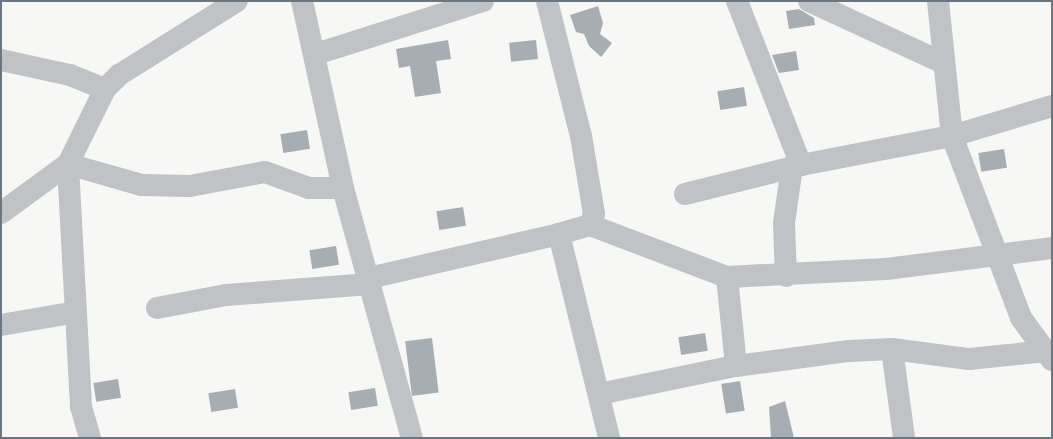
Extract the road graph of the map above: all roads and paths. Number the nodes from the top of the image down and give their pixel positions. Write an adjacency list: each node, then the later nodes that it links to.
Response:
1 (237, 1): 11 (street)
2 (302, 1): 8 (street)
3 (483, 1): 8 (street)
4 (546, 1): 19 (street)
5 (738, 1): 15 (street)
6 (808, 1): 10 (street)
7 (938, 1): 10 (street)
8 (316, 54): 16 (street)
9 (1, 60): 11 (street)
10 (941, 62): 13 (street)
11 (105, 89): 14 (street)
12 (1052, 106): 13 (street)
13 (952, 136): 15 (street); 22 (street)
14 (68, 164): 16 (street); 18 (street); 27 (street)
15 (797, 166): 17 (street); 23 (street)
16 (343, 188): 25 (street)
17 (684, 194)
18 (1, 213)
19 (590, 225): 20 (street); 24 (street)
20 (559, 234): 25 (street); 32 (street)
21 (1052, 248): 22 (street)
22 (994, 253): 23 (street); 30 (street)
23 (786, 276): 24 (street)
24 (727, 277): 31 (street)
25 (369, 281): 26 (street); 34 (street)
26 (157, 308)
27 (76, 312): 28 (street); 33 (street)
28 (1, 325)
29 (892, 349): 30 (street); 31 (street); 36 (street)
30 (1049, 355)
31 (736, 366): 32 (street)
32 (599, 394): 35 (street)
33 (90, 438)
34 (412, 438)
35 (609, 438)
36 (904, 438)

